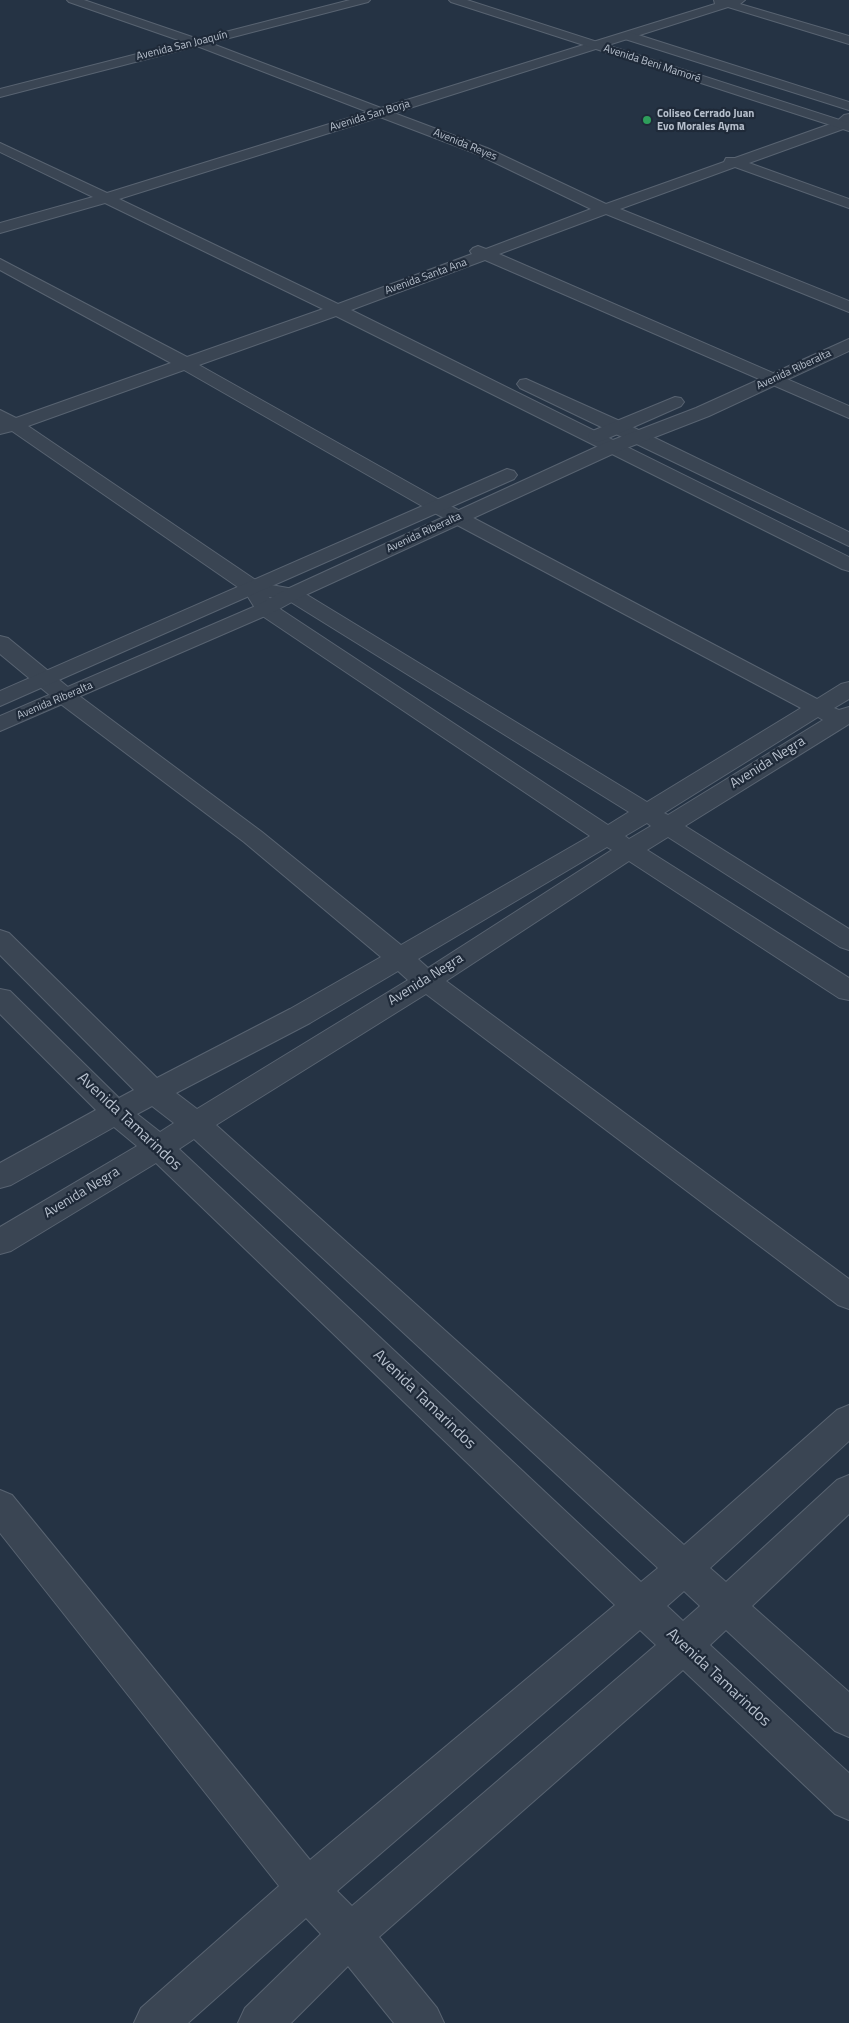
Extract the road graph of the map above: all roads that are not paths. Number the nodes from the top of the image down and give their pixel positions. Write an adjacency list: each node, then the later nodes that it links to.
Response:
1 (74, 0): 9 (street, Avenida Reyes)
2 (85, 0): 9 (street, Avenida Reyes)
3 (364, 0): 9 (street, Avenida San Joaquín)
4 (455, 0): 10 (street, Avenida Beni Mamoré)
5 (728, 1): 7 (street, Avenida San Borja); 8 (street)
6 (608, 29): 7 (street, Avenida Beni Mamoré)
7 (626, 35): 10 (street, Avenida San Borja); 12 (street, Avenida Beni Mamoré)
8 (849, 40)
9 (199, 41): 11 (street, Avenida San Joaquín); 13 (street, Avenida Reyes)
10 (596, 45): 13 (street, Avenida San Borja); 14 (street, Avenida Beni Mamoré)
11 (0, 93)
12 (849, 106)
13 (386, 111): 20 (street, Avenida San Borja); 22 (street, Avenida Reyes)
14 (822, 119): 15 (street, Avenida Santa Ana); 18 (street, Avenida Santa Ana)
15 (847, 121): 19 (street, Avenida Santa Ana)
16 (0, 135): 20 (street)
17 (0, 147): 21 (street)
18 (715, 157): 19 (street); 22 (street, Avenida Santa Ana)
19 (738, 163): 22 (street, Avenida Santa Ana); 23 (street)
20 (124, 193): 21 (street, Avenida San Borja); 30 (street)
21 (105, 198): 24 (street, Avenida San Borja); 30 (street)
22 (606, 202): 25 (street, Avenida Santa Ana); 26 (street, Avenida Reyes); 27 (street, Avenida Santa Ana); 32 (street, Avenida Reyes)
23 (849, 204)
24 (0, 228)
25 (465, 246): 27 (street); 28 (street, Avenida Santa Ana)
26 (749, 252)
27 (487, 255): 30 (street, Avenida Santa Ana); 38 (street)
28 (421, 262)
29 (0, 264): 35 (street)
30 (336, 300): 31 (street, Avenida Santa Ana); 35 (street, Avenida Santa Ana); 37 (street); 47 (street)
31 (299, 306)
32 (849, 306)
33 (849, 329): 38 (street, Avenida Riberalta)
34 (849, 344): 41 (street, Avenida Riberalta)
35 (178, 355): 36 (street, Avenida Santa Ana); 45 (street, Avenida Santa Ana); 50 (street)
36 (148, 360)
37 (493, 369)
38 (752, 371): 41 (street); 42 (street, Avenida Riberalta)
39 (510, 377): 46 (street)
40 (92, 380): 45 (street)
41 (773, 381): 44 (street); 48 (street, Avenida Riberalta)
42 (725, 382)
43 (688, 396): 46 (street, Avenida Riberalta)
44 (849, 414)
45 (4, 421): 54 (street)
46 (616, 426): 47 (street, Avenida Riberalta); 48 (street)
47 (593, 438): 49 (street); 50 (street, Avenida Riberalta)
48 (639, 438): 49 (street, Avenida Riberalta); 52 (street)
49 (612, 447): 51 (street, Avenida Riberalta); 53 (street)
50 (436, 506): 51 (street); 54 (street, Avenida Riberalta)
51 (460, 517): 55 (street, Avenida Riberalta); 62 (street)
52 (849, 540)
53 (849, 565)
54 (254, 588): 55 (street); 56 (street); 58 (street, Avenida Riberalta)
55 (292, 594): 56 (street, Avenida Riberalta); 64 (street)
56 (265, 609): 60 (street, Avenida Riberalta); 65 (street)
57 (0, 644): 58 (street)
58 (46, 679): 60 (street); 61 (street, Avenida Riberalta)
59 (849, 690): 62 (street, Avenida Negra)
60 (66, 697): 63 (street, Avenida Riberalta); 68 (street)
61 (0, 699)
62 (839, 717): 64 (street, Avenida Negra)
63 (0, 724)
64 (657, 819): 65 (street, Avenida Negra); 67 (street)
65 (619, 843): 68 (street, Avenida Negra); 69 (street, Avenida Negra); 70 (street)
66 (0, 939): 72 (street)
67 (849, 941)
68 (401, 958): 69 (street); 72 (street, Avenida Negra)
69 (427, 981): 74 (street, Avenida Negra); 78 (street)
70 (849, 991)
71 (0, 998): 73 (street, Avenida Tamarindos)
72 (154, 1092): 73 (street, Avenida Negra); 74 (street)
73 (116, 1112): 75 (street, Avenida Tamarindos); 76 (street, Avenida Negra)
74 (195, 1123): 75 (street, Avenida Negra); 82 (street)
75 (158, 1148): 77 (street, Avenida Negra); 84 (street, Avenida Tamarindos)
76 (0, 1177)
77 (0, 1242)
78 (849, 1296)
79 (849, 1420): 82 (street)
80 (849, 1491): 83 (street)
81 (0, 1506): 88 (street)
82 (683, 1569): 83 (street); 84 (street)
83 (726, 1605): 85 (street); 86 (street)
84 (641, 1606): 85 (street, Avenida Tamarindos); 88 (street)
85 (684, 1645): 87 (street, Avenida Tamarindos); 89 (street)
86 (849, 1718)
87 (849, 1800)
88 (307, 1889): 89 (street); 90 (street)
89 (350, 1935): 91 (street); 92 (street)
90 (156, 2023)
91 (260, 2023)
92 (422, 2023)

